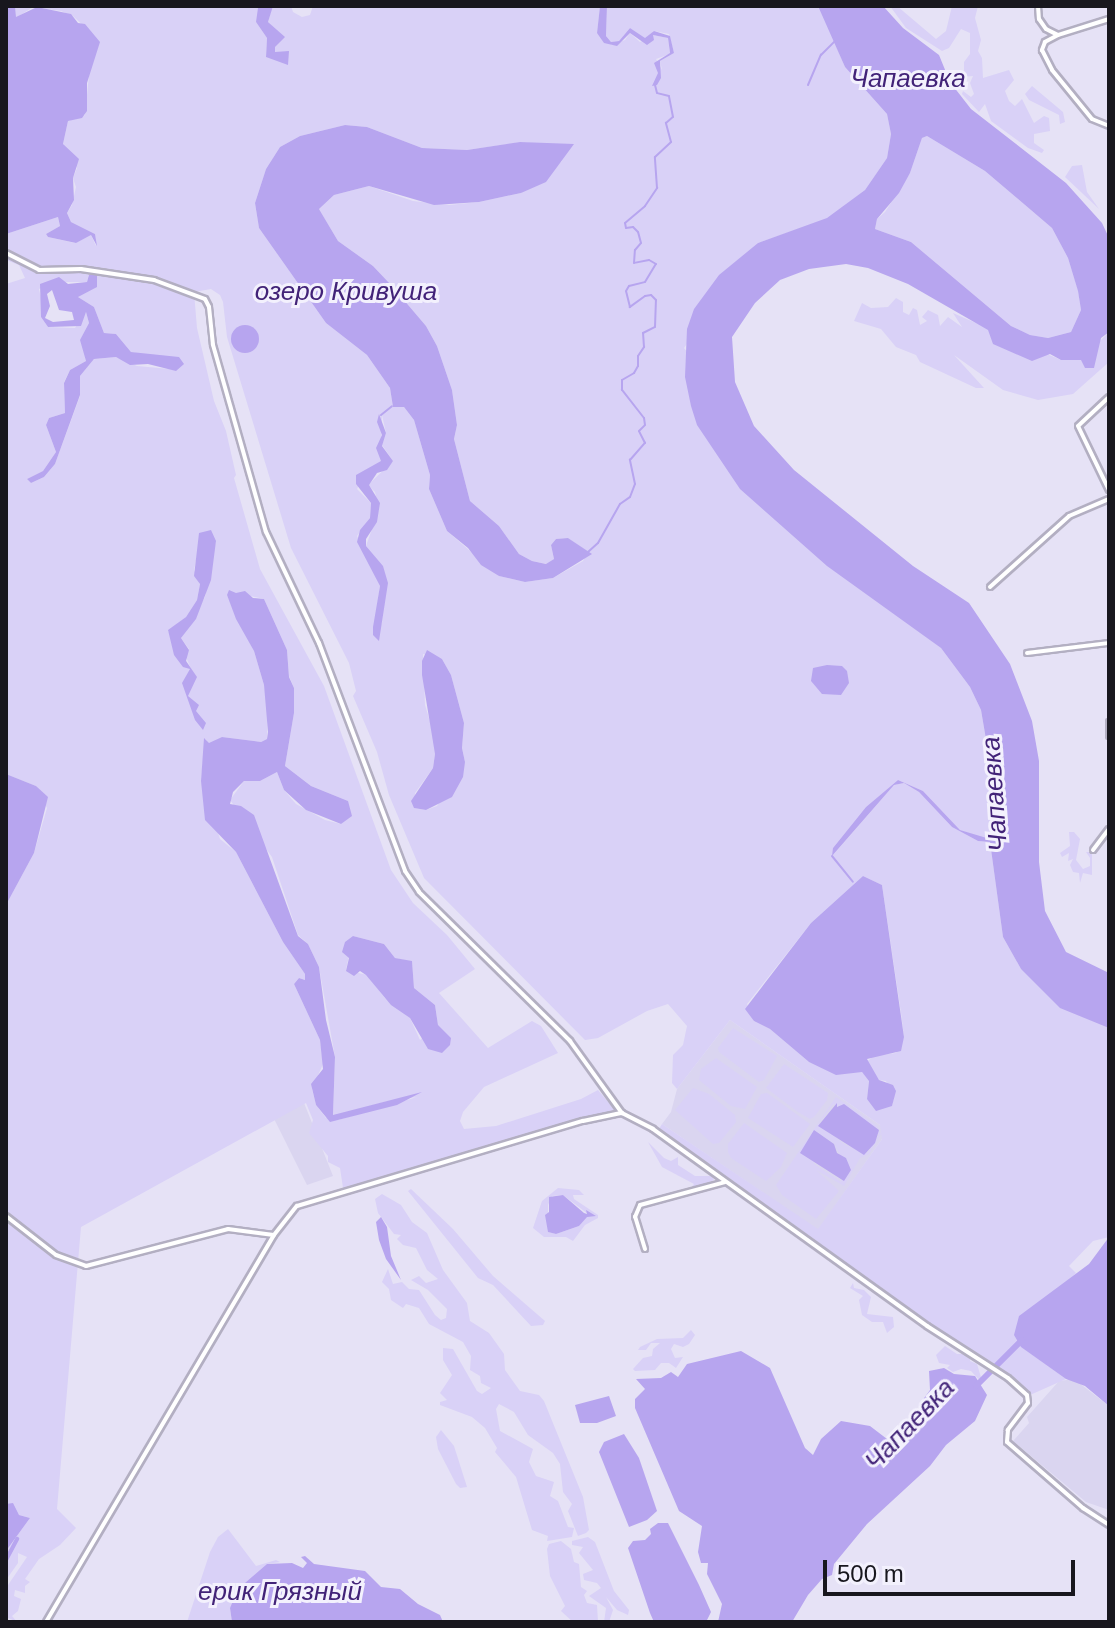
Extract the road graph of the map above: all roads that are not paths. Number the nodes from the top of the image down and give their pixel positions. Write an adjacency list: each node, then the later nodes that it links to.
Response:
1 (1038, 6): 3 (street)
2 (1109, 19): 3 (street)
3 (1058, 35): 4 (street)
4 (1109, 126)
5 (6, 253): 16 (street)
6 (1109, 397): 7 (street)
7 (1109, 490)
8 (1109, 499): 9 (street)
9 (990, 587)
10 (1109, 643): 11 (street)
11 (1027, 653)
12 (1108, 722): 13 (street)
13 (1109, 736)
14 (1109, 829): 15 (street)
15 (1093, 850)
16 (622, 1113): 17 (street); 19 (street)
17 (725, 1182): 20 (street); 21 (street)
18 (6, 1216): 19 (street)
19 (274, 1235): 22 (street)
20 (645, 1249)
21 (1109, 1525)
22 (46, 1622)

